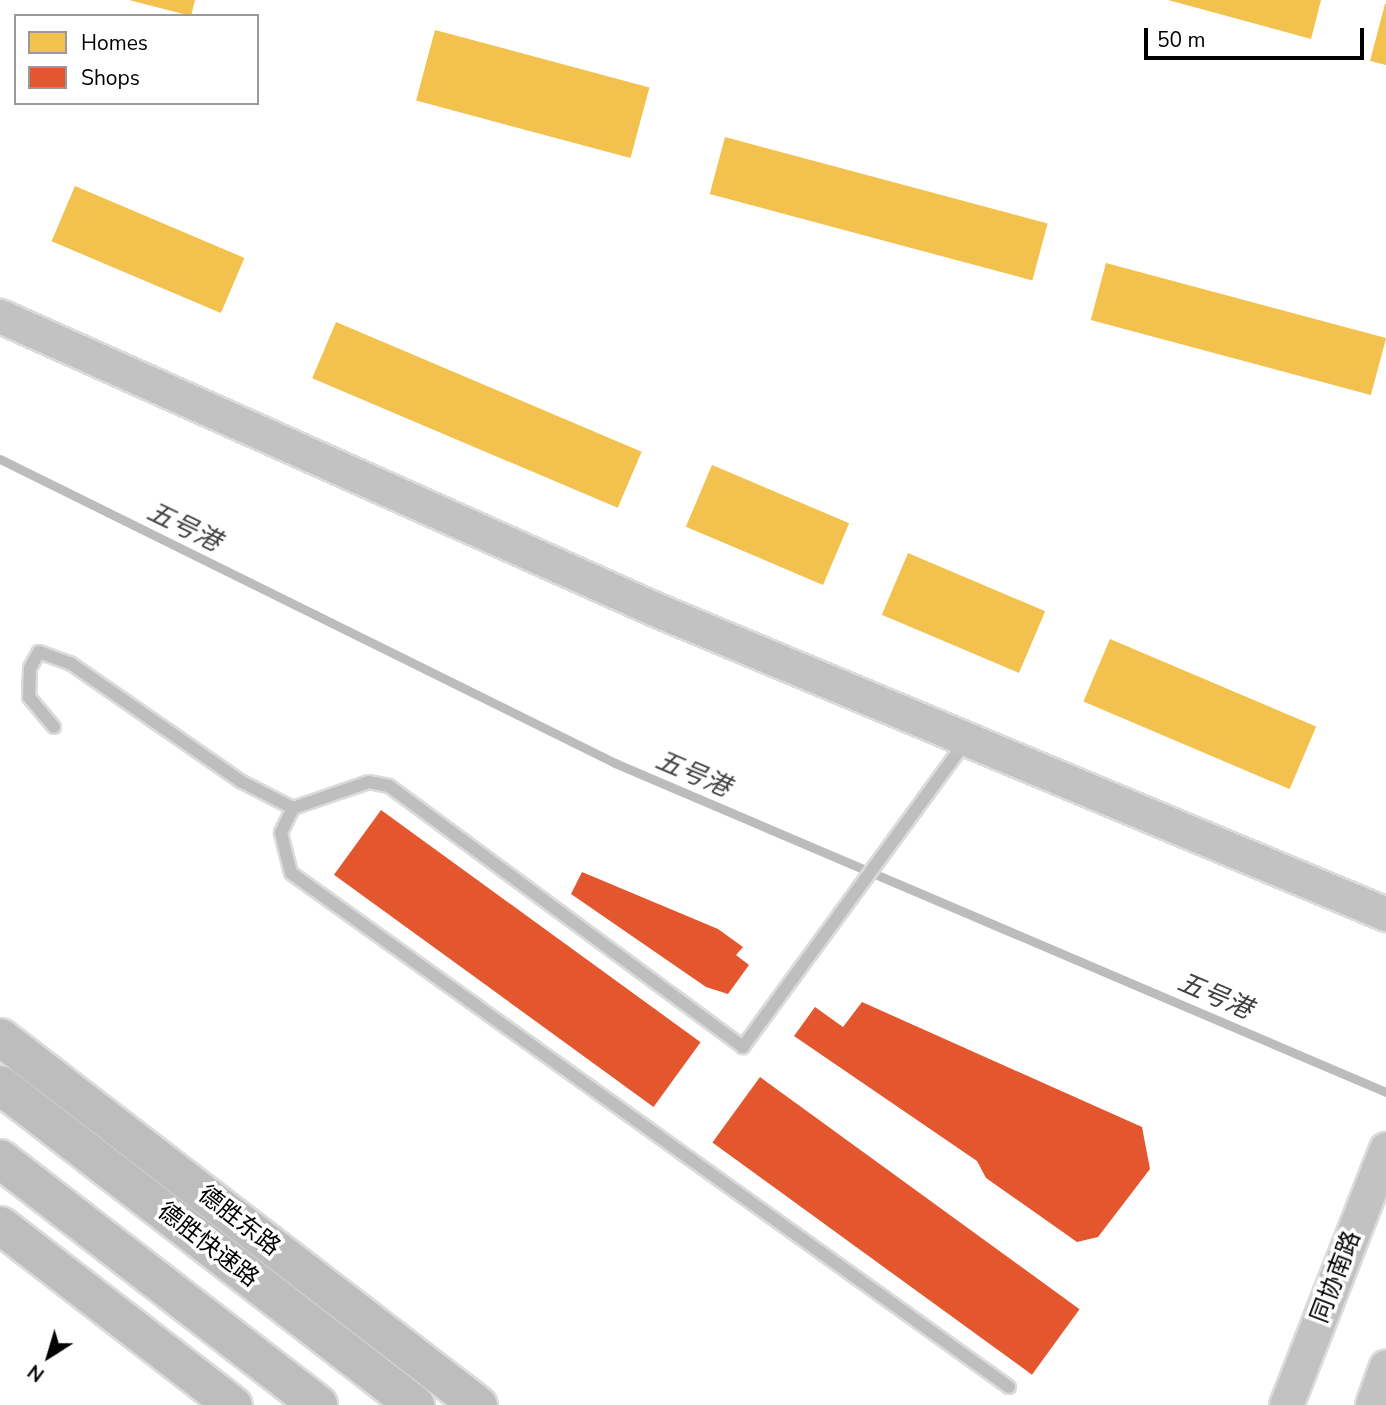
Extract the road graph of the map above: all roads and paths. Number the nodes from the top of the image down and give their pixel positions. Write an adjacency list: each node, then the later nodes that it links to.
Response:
1 (0, 316): 3 (street)
2 (54, 727): 4 (lane)
3 (966, 741): 4 (lane); 5 (street)
4 (293, 808): 12 (lane)
5 (1386, 914)
6 (0, 1037): 16 (main road, 德胜东路)
7 (0, 1085): 15 (highway, 德胜快速路)
8 (1386, 1149): 17 (street, 同协南路)
9 (0, 1159): 14 (highway)
10 (0, 1225): 13 (main road)
11 (1386, 1366): 18 (street)
12 (1009, 1387)
13 (233, 1405)
14 (318, 1405)
15 (415, 1405)
16 (478, 1405)
17 (1286, 1405)
18 (1372, 1405)

